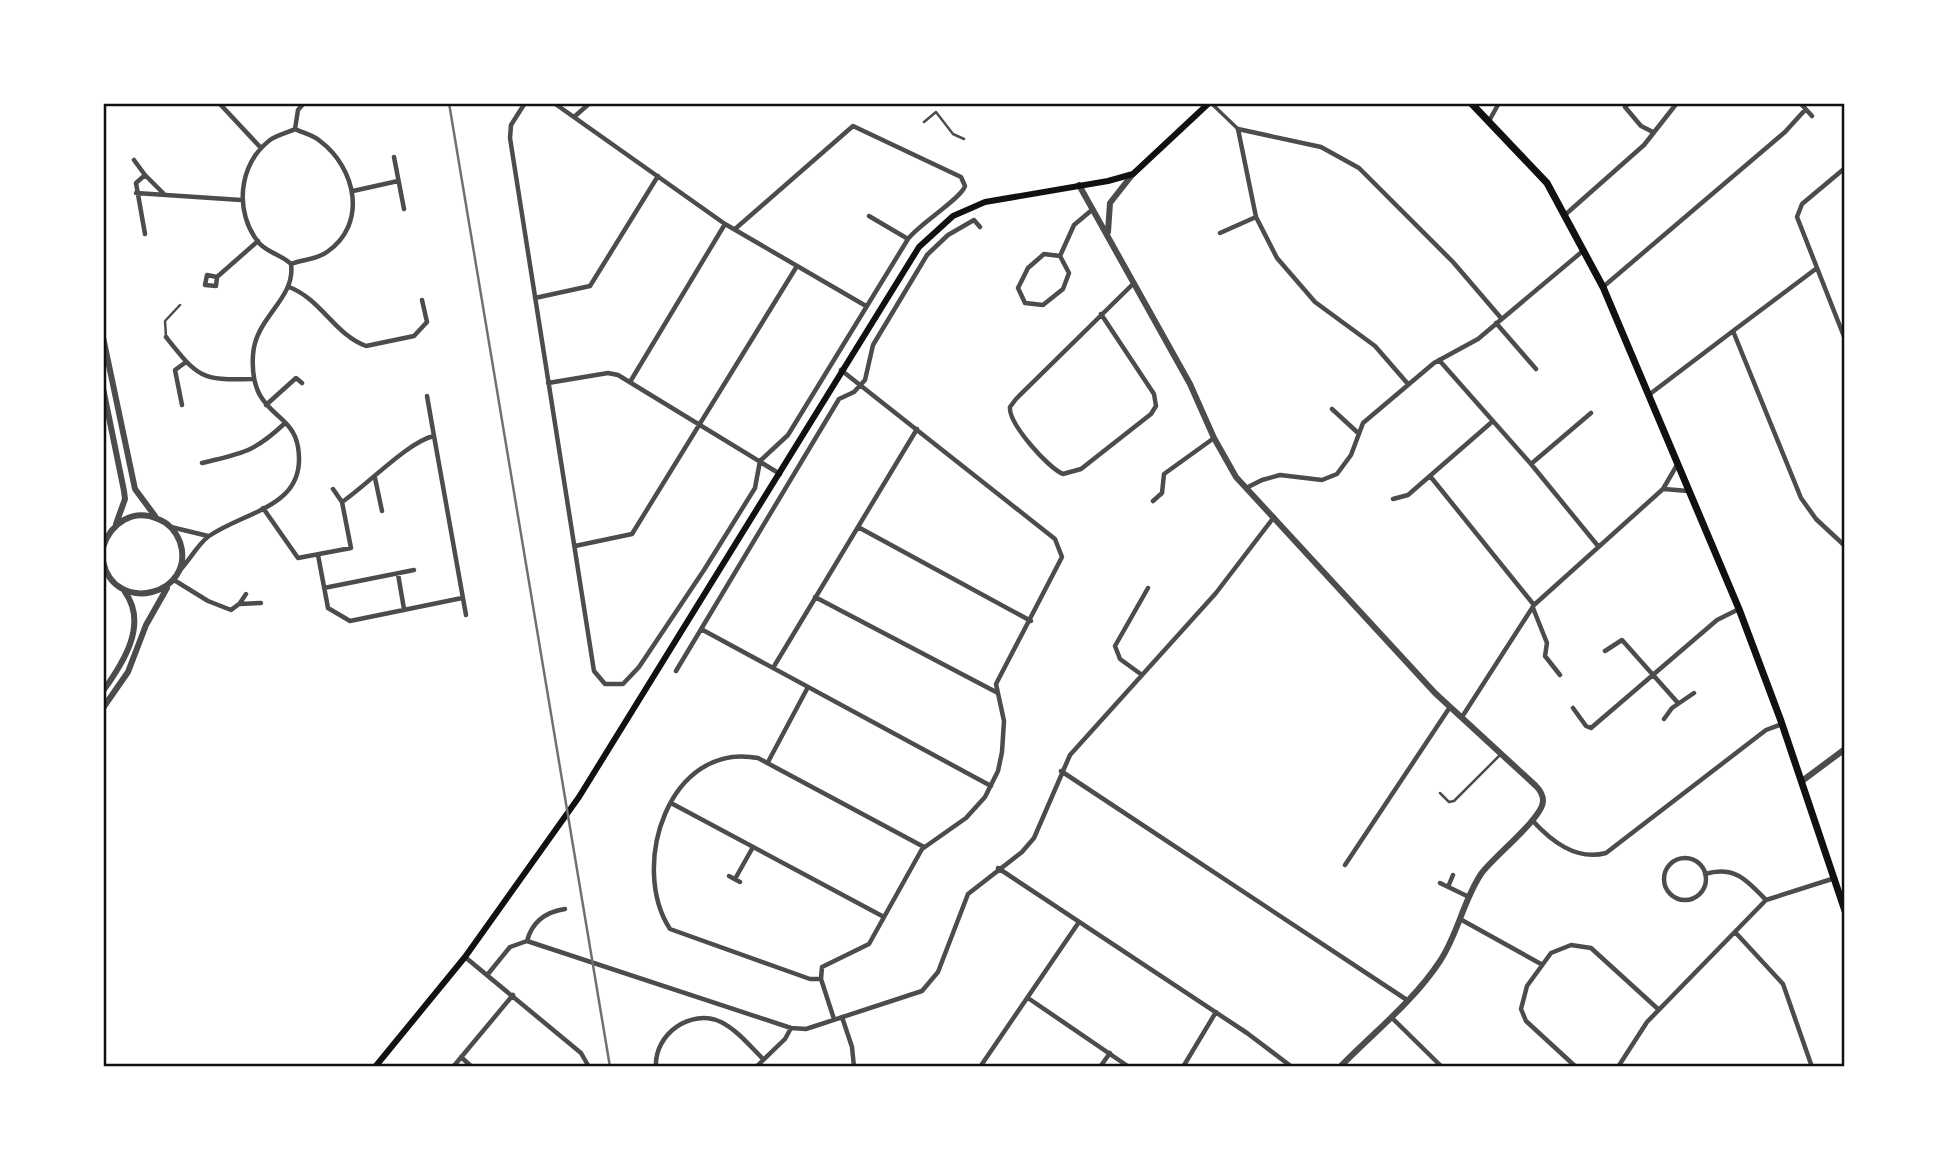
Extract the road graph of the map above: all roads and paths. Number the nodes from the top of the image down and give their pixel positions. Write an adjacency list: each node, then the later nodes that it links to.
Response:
1 (219, 103): 21 (street)
2 (304, 103): 17 (street)
3 (525, 103): 56 (street)
4 (554, 103): 14 (street)
5 (590, 103): 14 (street)
6 (1210, 103): 18 (street); 25 (main road)
7 (1471, 103): 15 (main road)
8 (1499, 103): 15 (street)
9 (1629, 103): 19 (street)
10 (1676, 103): 19 (street)
11 (1801, 104): 12 (street)
12 (1805, 110): 13 (street); 54 (street)
13 (1812, 116)
14 (574, 117): 27 (street)
15 (1489, 121): 36 (main road)
16 (924, 122): 20 (lane)
17 (295, 129): 21 (street); 30 (street)
18 (1238, 129): 38 (street); 61 (street)
19 (1653, 132): 36 (street)
20 (964, 139)
21 (261, 148): 33 (street)
22 (394, 157): 28 (street)
23 (134, 160): 26 (street)
24 (1845, 168): 51 (street)
25 (1133, 174): 29 (main road); 44 (street)
26 (145, 175): 31 (street); 32 (street)
27 (658, 176): 39 (street); 56 (street)
28 (398, 181): 30 (street); 34 (street)
29 (1079, 186): 35 (street); 70 (main road)
30 (353, 191): 49 (street)
31 (136, 193): 32 (street); 43 (street)
32 (165, 194): 33 (street)
33 (241, 200): 46 (street)
34 (404, 209)
35 (1093, 209): 44 (street); 48 (street)
36 (1566, 214): 47 (main road)
37 (869, 216): 45 (street)
38 (1256, 217): 42 (street); 76 (street)
39 (725, 224): 41 (street); 72 (street)
40 (979, 227): 75 (street)
41 (735, 229): 45 (street); 50 (street)
42 (1220, 233)
43 (145, 234)
44 (1109, 238): 53 (street)
45 (908, 239): 59 (street)
46 (258, 241): 49 (street); 52 (street)
47 (1584, 250): 54 (main road); 61 (street)
48 (1060, 256): 48 (street)
49 (291, 264): 55 (street)
50 (797, 266): 59 (street); 86 (street)
51 (1817, 268): 63 (street); 66 (street)
52 (217, 277)
53 (1134, 282): 60 (street); 90 (street)
54 (1603, 286): 78 (main road)
55 (289, 287): 57 (street); 71 (street)
56 (535, 298): 74 (street)
57 (422, 300)
58 (180, 305): 65 (lane)
59 (866, 306): 91 (street)
60 (1101, 314): 60 (street)
61 (1501, 318): 62 (street)
62 (1496, 323): 67 (street); 69 (street)
63 (1733, 331): 78 (street); 116 (street)
64 (103, 337): 107 (street)
65 (166, 337): 68 (street)
66 (1845, 339)
67 (1439, 360): 76 (street); 84 (street)
68 (186, 362): 71 (street); 80 (street)
69 (1536, 369)
70 (841, 370): 75 (street); 95 (main road)
71 (251, 379): 81 (street)
72 (629, 382): 74 (street); 86 (street)
73 (302, 383): 81 (street)
74 (548, 383): 114 (street)
75 (861, 384): 87 (street); 140 (street)
76 (1408, 384): 88 (street)
77 (103, 388): 109 (street)
78 (1650, 394): 94 (main road)
79 (427, 396): 89 (street)
80 (182, 405)
81 (266, 405): 85 (street)
82 (1332, 409): 88 (street)
83 (1591, 413): 93 (street)
84 (1493, 421): 93 (street); 96 (street)
85 (284, 424): 92 (street); 105 (street)
86 (701, 424): 91 (street); 114 (street)
87 (917, 429): 111 (street); 139 (street)
88 (1357, 432): 98 (street)
89 (433, 436): 97 (street); 132 (street)
90 (1214, 438): 98 (street); 103 (street)
91 (760, 461): 95 (street); 114 (street)
92 (202, 463)
93 (1531, 464): 115 (street)
94 (1677, 465): 100 (street); 101 (main road)
95 (780, 474): 188 (main road)
96 (1430, 476): 102 (street); 135 (street)
97 (375, 478): 104 (street); 106 (street)
98 (1247, 488): 108 (street)
99 (333, 489): 104 (street)
100 (1663, 489): 101 (street); 115 (street)
101 (1688, 491): 137 (main road)
102 (1393, 499)
103 (1153, 501)
104 (342, 502): 118 (street)
105 (263, 508): 112 (street); 118 (street)
106 (382, 511)
107 (156, 517): 109 (street); 110 (street)
108 (1274, 517): 145 (street); 152 (street)
109 (115, 526): 113 (street)
110 (170, 526): 112 (street); 121 (street)
111 (858, 527): 131 (street); 139 (street)
112 (208, 537): 121 (street)
113 (105, 538): 117 (street)
114 (576, 546)
115 (1598, 546): 135 (street)
116 (1845, 546)
117 (103, 547)
118 (318, 555): 129 (street)
119 (103, 561): 125 (street)
120 (414, 570): 122 (street)
121 (178, 572): 124 (street)
122 (398, 574): 129 (street); 136 (street)
123 (103, 578): 125 (street)
124 (174, 580): 126 (street); 134 (street)
125 (116, 585): 128 (street)
126 (167, 586): 128 (street); 153 (street)
127 (1148, 588): 145 (street)
128 (125, 591): 148 (street)
129 (324, 593): 136 (street)
130 (246, 594): 134 (street)
131 (815, 597): 142 (street); 149 (street)
132 (462, 598): 136 (street); 138 (street)
133 (261, 603): 134 (street)
134 (239, 604)
135 (1533, 606): 146 (street); 155 (street)
136 (404, 609)
137 (1739, 609): 144 (street); 157 (main road)
138 (466, 615)
139 (1031, 621): 149 (street)
140 (701, 629): 142 (street); 143 (street)
141 (1605, 651): 144 (street)
142 (772, 668): 147 (street)
143 (677, 671)
144 (1653, 674): 151 (street); 154 (street)
145 (1142, 675): 161 (street)
146 (1560, 675)
147 (808, 687): 160 (street); 163 (street)
148 (103, 691)
149 (996, 692): 163 (street)
150 (1694, 693): 151 (street)
151 (1678, 703): 156 (street)
152 (1450, 707): 155 (street); 169 (street)
153 (103, 708)
154 (1573, 708)
155 (1462, 717): 159 (street)
156 (1664, 719)
157 (1782, 724): 162 (main road); 166 (street)
158 (1845, 749): 162 (street)
159 (1502, 753): 164 (lane); 166 (street)
160 (768, 762): 165 (street); 168 (street)
161 (1061, 771): 170 (street); 194 (street)
162 (1802, 781): 173 (main road)
163 (991, 786): 168 (street)
164 (1440, 793)
165 (671, 803): 167 (street); 191 (street)
166 (1532, 820): 177 (street)
167 (753, 846): 174 (street); 181 (street)
168 (924, 847): 181 (street)
169 (1345, 864)
170 (998, 868): 184 (street); 197 (street)
171 (1704, 874): 171 (street); 178 (street)
172 (1453, 875): 176 (street)
173 (1835, 878): 178 (street); 180 (main road)
174 (735, 879)
175 (1440, 883): 176 (street)
176 (1448, 887): 177 (street)
177 (1469, 897): 182 (street)
178 (1766, 900): 186 (street)
179 (565, 909): 185 (street)
180 (1845, 911)
181 (884, 917): 191 (street)
182 (1460, 919): 189 (street); 194 (street)
183 (527, 921): 185 (street)
184 (1079, 922): 193 (street); 196 (street)
185 (533, 926): 187 (street)
186 (1735, 932): 195 (street); 220 (street)
187 (527, 941): 190 (street); 200 (street)
188 (465, 957): 190 (street); 204 (main road)
189 (1541, 964): 195 (street); 218 (street)
190 (488, 974): 192 (street)
191 (821, 979): 199 (street)
192 (513, 995): 202 (street); 207 (street)
193 (1028, 998): 201 (street); 211 (street)
194 (1407, 1000): 198 (street)
195 (1658, 1009): 219 (street)
196 (1216, 1013): 214 (street); 215 (street)
197 (842, 1017): 199 (street); 210 (street)
198 (1391, 1017): 216 (street); 217 (street)
199 (834, 1020): 200 (street)
200 (791, 1028): 203 (street)
201 (1110, 1053): 212 (street); 213 (street)
202 (461, 1057): 205 (street); 206 (street)
203 (762, 1058): 208 (street); 209 (street)
204 (375, 1067)
205 (453, 1067)
206 (472, 1067)
207 (589, 1067)
208 (656, 1067)
209 (756, 1067)
210 (854, 1067)
211 (980, 1067)
212 (1100, 1067)
213 (1129, 1067)
214 (1182, 1067)
215 (1292, 1067)
216 (1340, 1067)
217 (1441, 1067)
218 (1576, 1067)
219 (1618, 1067)
220 (1812, 1067)

